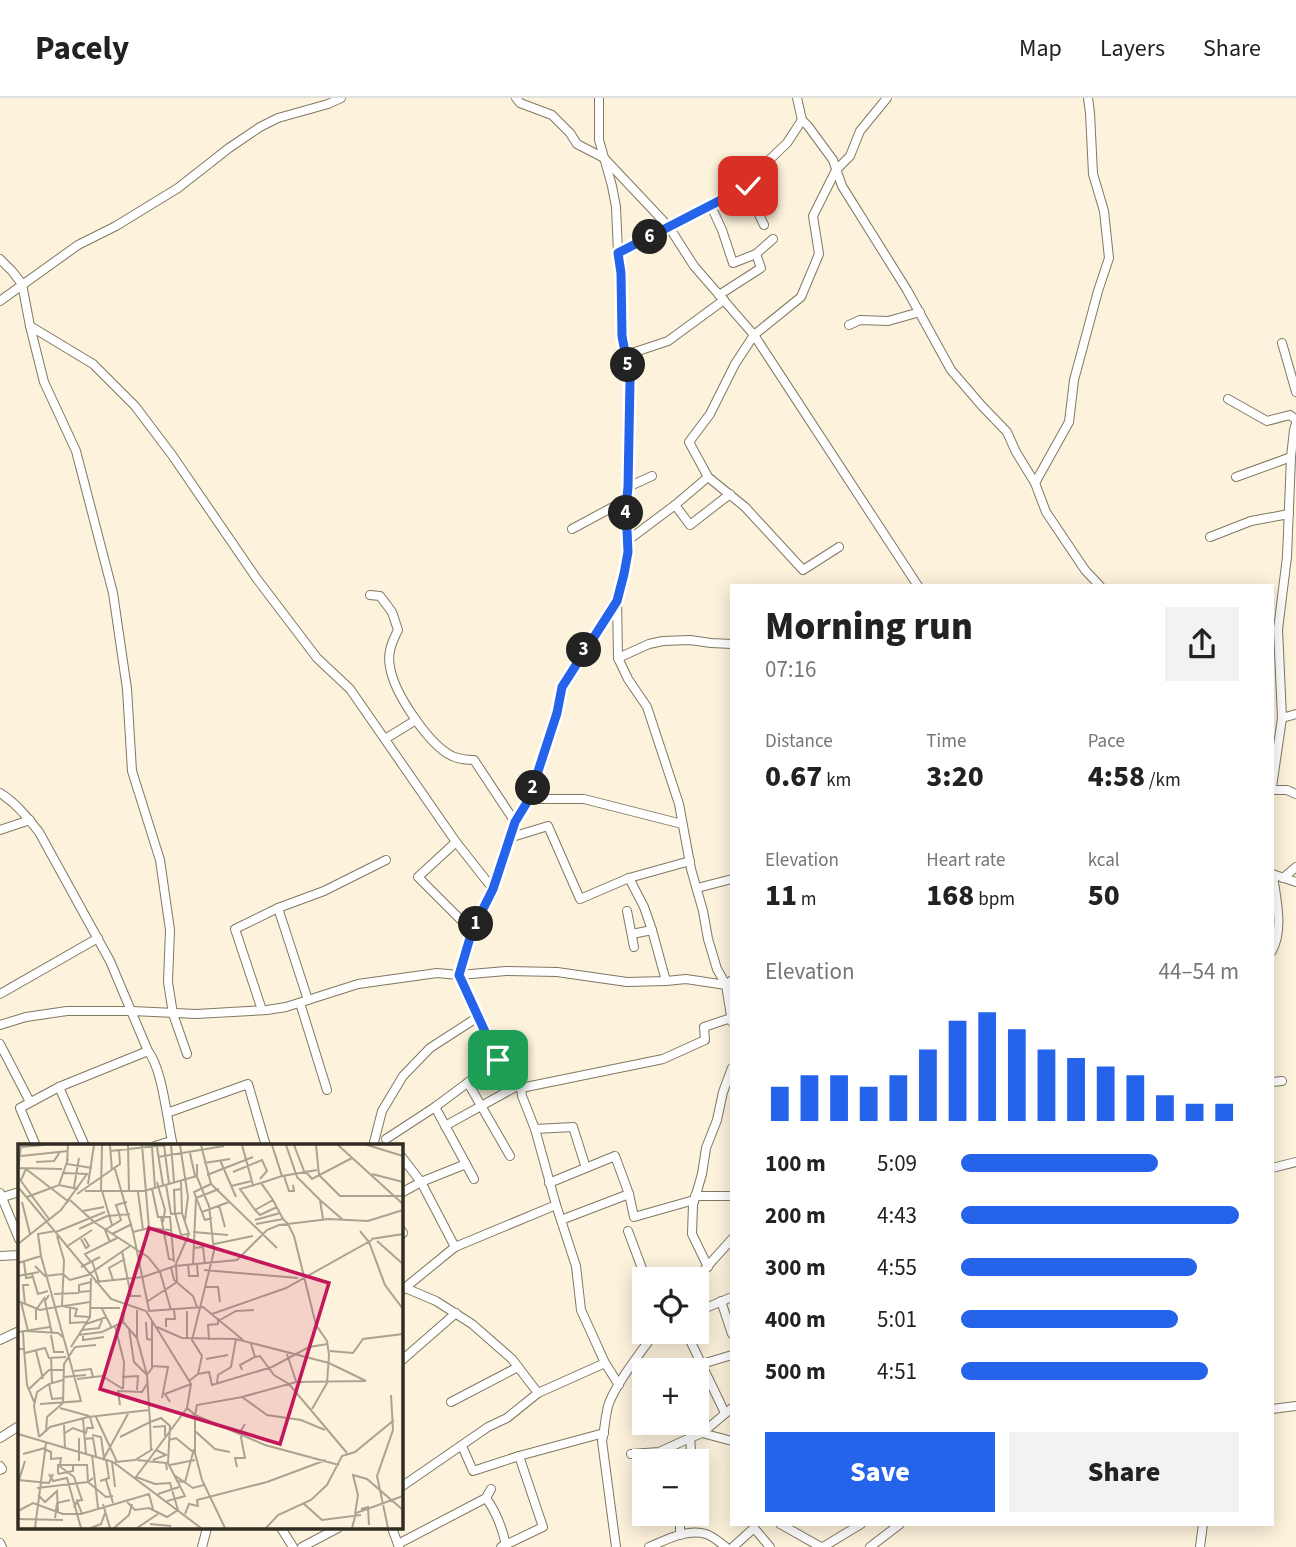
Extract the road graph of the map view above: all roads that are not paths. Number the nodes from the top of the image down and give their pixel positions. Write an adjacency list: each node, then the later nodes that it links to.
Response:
1 (341, 98): 18 (street)
2 (516, 98): 8 (street)
3 (599, 98): 8 (street)
4 (797, 98): 7 (street)
5 (887, 98): 9 (street)
6 (1088, 98): 34 (street)
7 (802, 120): 9 (street); 10 (street)
8 (604, 159): 13 (street); 15 (street)
9 (836, 170): 21 (street); 24 (street)
10 (746, 187): 11 (street); 12 (street)
11 (711, 206): 13 (street); 16 (street)
12 (764, 225)
13 (669, 227): 15 (street); 19 (street)
14 (773, 239): 16 (street)
15 (618, 253): 26 (street)
16 (756, 254): 19 (street)
17 (0, 259): 18 (street)
18 (22, 284): 20 (street); 23 (street)
19 (722, 297): 24 (street); 26 (street)
20 (0, 301)
21 (920, 312): 22 (street); 34 (street)
22 (849, 325)
23 (30, 326): 53 (street); 92 (street)
24 (754, 335): 32 (street); 44 (street)
25 (1282, 343): 27 (street)
26 (626, 355): 35 (street)
27 (1296, 392)
28 (1228, 399): 29 (street)
29 (1296, 421): 30 (street)
30 (1291, 457): 33 (street); 39 (street)
31 (652, 476): 35 (street)
32 (708, 477): 36 (street); 38 (street)
33 (1236, 477)
34 (1035, 484): 45 (street)
35 (628, 487): 37 (street)
36 (730, 494): 38 (street); 43 (street)
37 (626, 500): 40 (street); 42 (street)
38 (675, 505): 42 (street)
39 (1289, 514): 41 (street); 51 (street)
40 (572, 529)
41 (1210, 537)
42 (627, 541): 47 (street)
43 (839, 547)
44 (917, 584)
45 (1098, 584)
46 (370, 595): 52 (street)
47 (617, 601): 49 (street); 58 (street)
48 (730, 644): 49 (street)
49 (618, 658): 61 (street)
50 (1296, 714): 51 (street)
51 (1282, 719): 54 (street)
52 (416, 720): 53 (street); 60 (street)
53 (385, 739): 64 (street)
54 (1274, 774)
55 (1274, 788): 57 (street)
56 (0, 793): 59 (street)
57 (1296, 794)
58 (529, 799): 60 (street); 61 (street)
59 (30, 820): 62 (street); 81 (street)
60 (515, 822): 63 (street)
61 (682, 824): 66 (street)
62 (0, 830)
63 (509, 838): 69 (street); 75 (street)
64 (456, 842): 75 (street); 79 (street)
65 (386, 860): 76 (street)
66 (690, 861): 69 (street); 74 (street)
67 (1296, 867): 70 (street)
68 (1274, 875): 70 (street)
69 (629, 878): 78 (street)
70 (1283, 878): 72 (street)
71 (730, 880): 74 (street)
72 (1296, 882)
73 (1274, 885): 83 (street)
74 (697, 888): 86 (street)
75 (493, 889): 79 (street)
76 (278, 908): 88 (street); 90 (street)
77 (627, 911): 80 (street)
78 (652, 930): 80 (street); 85 (street)
79 (472, 931): 84 (street)
80 (632, 934): 82 (street)
81 (98, 938): 87 (street); 91 (street)
82 (635, 947)
83 (1274, 947)
84 (459, 975): 85 (street); 88 (street); 93 (street)
85 (666, 981): 86 (street)
86 (729, 982): 89 (street)
87 (0, 994)
88 (304, 1001): 90 (street); 106 (street)
89 (730, 1001)
90 (262, 1010): 92 (street)
91 (132, 1011): 92 (street); 95 (street); 97 (street)
92 (173, 1014): 98 (street)
93 (478, 1017): 99 (street); 112 (street)
94 (730, 1020): 104 (street)
95 (0, 1025)
96 (0, 1044): 107 (street)
97 (148, 1051): 105 (street); 110 (street)
98 (187, 1054)
99 (498, 1060): 103 (street); 104 (street)
100 (730, 1073): 133 (street)
101 (1282, 1081): 102 (street)
102 (1274, 1082)
103 (468, 1083): 108 (street); 109 (street)
104 (520, 1086): 108 (street); 113 (street)
105 (59, 1087): 107 (street); 116 (street)
106 (327, 1090)
107 (30, 1102): 115 (street)
108 (481, 1105): 111 (street); 120 (street)
109 (435, 1107): 111 (street); 114 (street)
110 (167, 1113): 117 (street); 118 (street)
111 (445, 1126): 123 (street)
112 (377, 1129): 114 (street); 119 (street)
113 (535, 1129): 124 (street); 128 (street)
114 (389, 1143)
115 (36, 1144)
116 (84, 1144)
117 (172, 1144)
118 (265, 1144)
119 (373, 1144)
120 (510, 1156)
121 (402, 1157): 127 (street)
122 (1296, 1162): 125 (street)
123 (466, 1164): 126 (street); 127 (street)
124 (586, 1168): 128 (street); 130 (street)
125 (1274, 1168)
126 (474, 1179)
127 (421, 1182): 129 (street); 139 (street)
128 (549, 1183): 134 (street)
129 (402, 1192)
130 (629, 1194): 133 (street); 135 (street)
131 (1, 1196): 137 (street)
132 (730, 1196): 133 (street)
133 (694, 1198): 143 (street)
134 (556, 1205): 135 (street); 139 (street)
135 (561, 1220): 156 (street)
136 (628, 1231): 142 (street)
137 (18, 1237)
138 (730, 1242): 143 (street)
139 (454, 1247): 144 (street)
140 (0, 1255): 141 (street)
141 (18, 1255)
142 (642, 1267)
143 (708, 1267)
144 (402, 1288): 148 (street)
145 (730, 1298): 146 (street)
146 (721, 1301): 147 (street); 149 (street)
147 (709, 1306)
148 (456, 1313): 154 (street); 157 (street)
149 (730, 1328)
150 (18, 1331): 151 (street)
151 (0, 1340)
152 (647, 1344): 159 (street)
153 (730, 1356): 155 (street)
154 (402, 1360)
155 (709, 1362)
156 (605, 1363): 159 (street); 160 (street)
157 (518, 1367): 160 (street); 161 (street)
158 (709, 1376): 164 (street)
159 (619, 1385): 167 (street)
160 (538, 1393): 173 (street)
161 (450, 1402)
162 (1296, 1406): 163 (street)
163 (1274, 1409)
164 (728, 1410): 166 (street)
165 (18, 1427): 170 (street)
166 (709, 1427)
167 (604, 1433): 176 (street); 195 (street)
168 (697, 1435): 171 (street)
169 (709, 1435): 172 (street)
170 (0, 1438)
171 (690, 1438): 174 (street); 175 (street)
172 (730, 1440)
173 (461, 1446): 176 (street); 177 (street)
174 (691, 1449)
175 (631, 1454)
176 (519, 1456): 191 (street)
177 (402, 1486)
178 (491, 1489): 179 (street)
179 (485, 1498): 190 (street); 191 (street)
180 (680, 1526): 189 (street)
181 (756, 1526): 198 (street); 199 (street)
182 (784, 1526): 200 (street)
183 (858, 1526): 200 (street)
184 (897, 1526): 201 (street)
185 (1202, 1526): 202 (street)
186 (206, 1530): 192 (street)
187 (282, 1530): 193 (street)
188 (334, 1530): 194 (street)
189 (680, 1535): 196 (street); 197 (street)
190 (398, 1546)
191 (504, 1546)
192 (202, 1547)
193 (293, 1547)
194 (302, 1547)
195 (616, 1547)
196 (649, 1547)
197 (726, 1547)
198 (733, 1547)
199 (770, 1547)
200 (822, 1547)
201 (870, 1547)
202 (1200, 1547)

